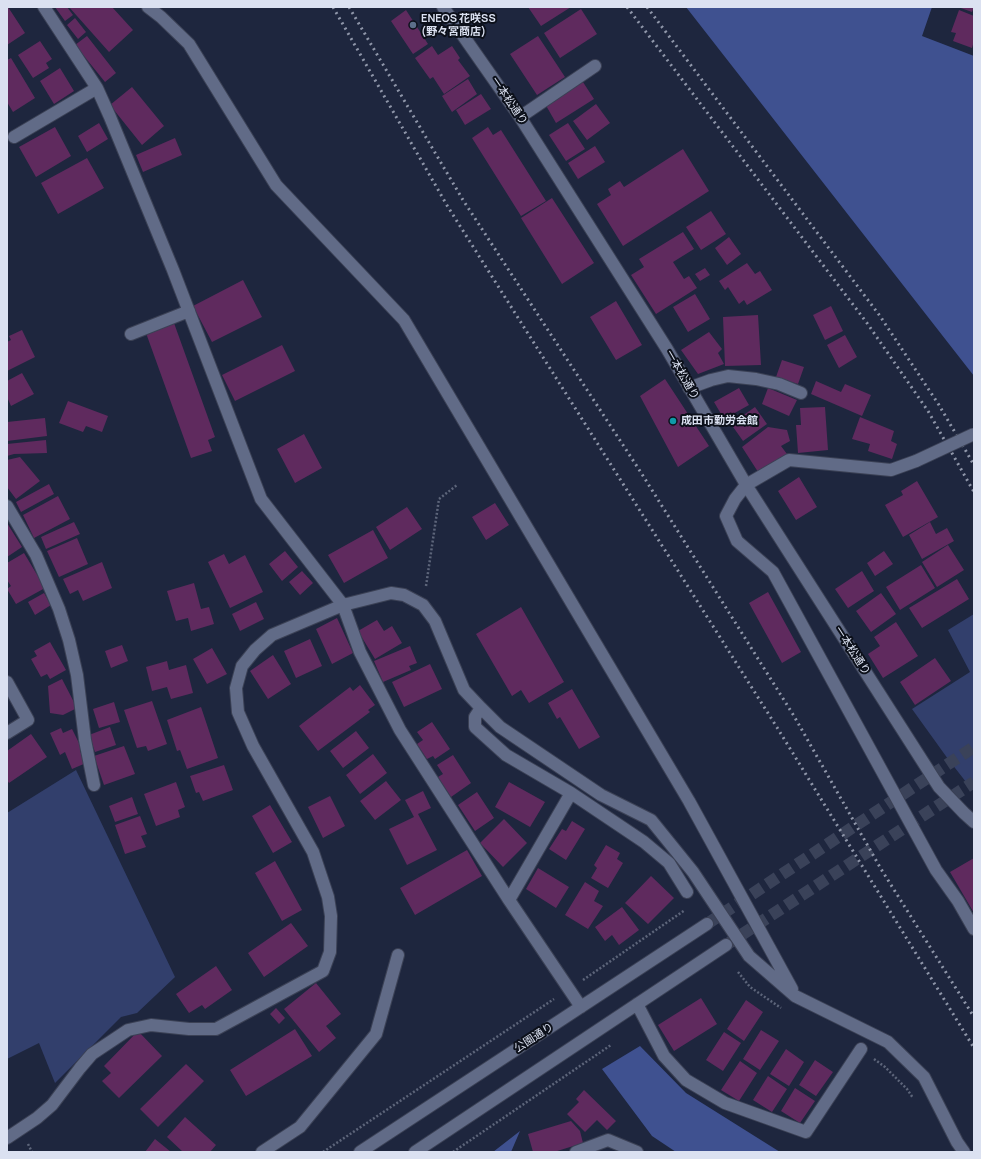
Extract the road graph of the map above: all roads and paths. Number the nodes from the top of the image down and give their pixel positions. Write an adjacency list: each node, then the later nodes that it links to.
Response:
1 (44, 7): 5 (street)
2 (148, 7): 32 (street)
3 (443, 7): 6 (street, 一本松通り)
4 (595, 66): 6 (street)
5 (97, 88): 7 (street); 8 (street)
6 (520, 117): 10 (street, 一本松通り)
7 (14, 137)
8 (189, 311): 9 (street); 17 (street)
9 (131, 334)
10 (689, 388): 11 (street); 14 (street, 一本松通り)
11 (801, 392)
12 (974, 434): 14 (street, bridge)
13 (457, 485): 16 (path)
14 (746, 485): 23 (street, 一本松通り); 28 (street)
15 (7, 506): 21 (street)
16 (423, 604): 17 (street); 19 (street)
17 (343, 605): 25 (street); 37 (street)
18 (7, 682): 20 (street)
19 (480, 708): 22 (street); 32 (street)
20 (7, 733)
21 (94, 785)
22 (570, 793): 24 (street); 25 (street)
23 (974, 822)
24 (687, 892)
25 (508, 900): 31 (street)
26 (685, 909): 31 (path)
27 (707, 924): 34 (street, 公園通り)
28 (974, 929)
29 (726, 944): 33 (street)
30 (398, 955): 38 (street)
31 (569, 990): 34 (street); 39 (path)
32 (796, 996): 45 (street)
33 (637, 1004): 36 (street); 41 (street)
34 (581, 1007): 40 (street, 公園通り)
35 (614, 1043): 42 (path)
36 (861, 1049)
37 (7, 1138)
38 (262, 1152)
39 (323, 1152)
40 (360, 1152)
41 (415, 1152)
42 (453, 1152)
43 (576, 1152): 44 (street)
44 (636, 1152)
45 (964, 1152)

